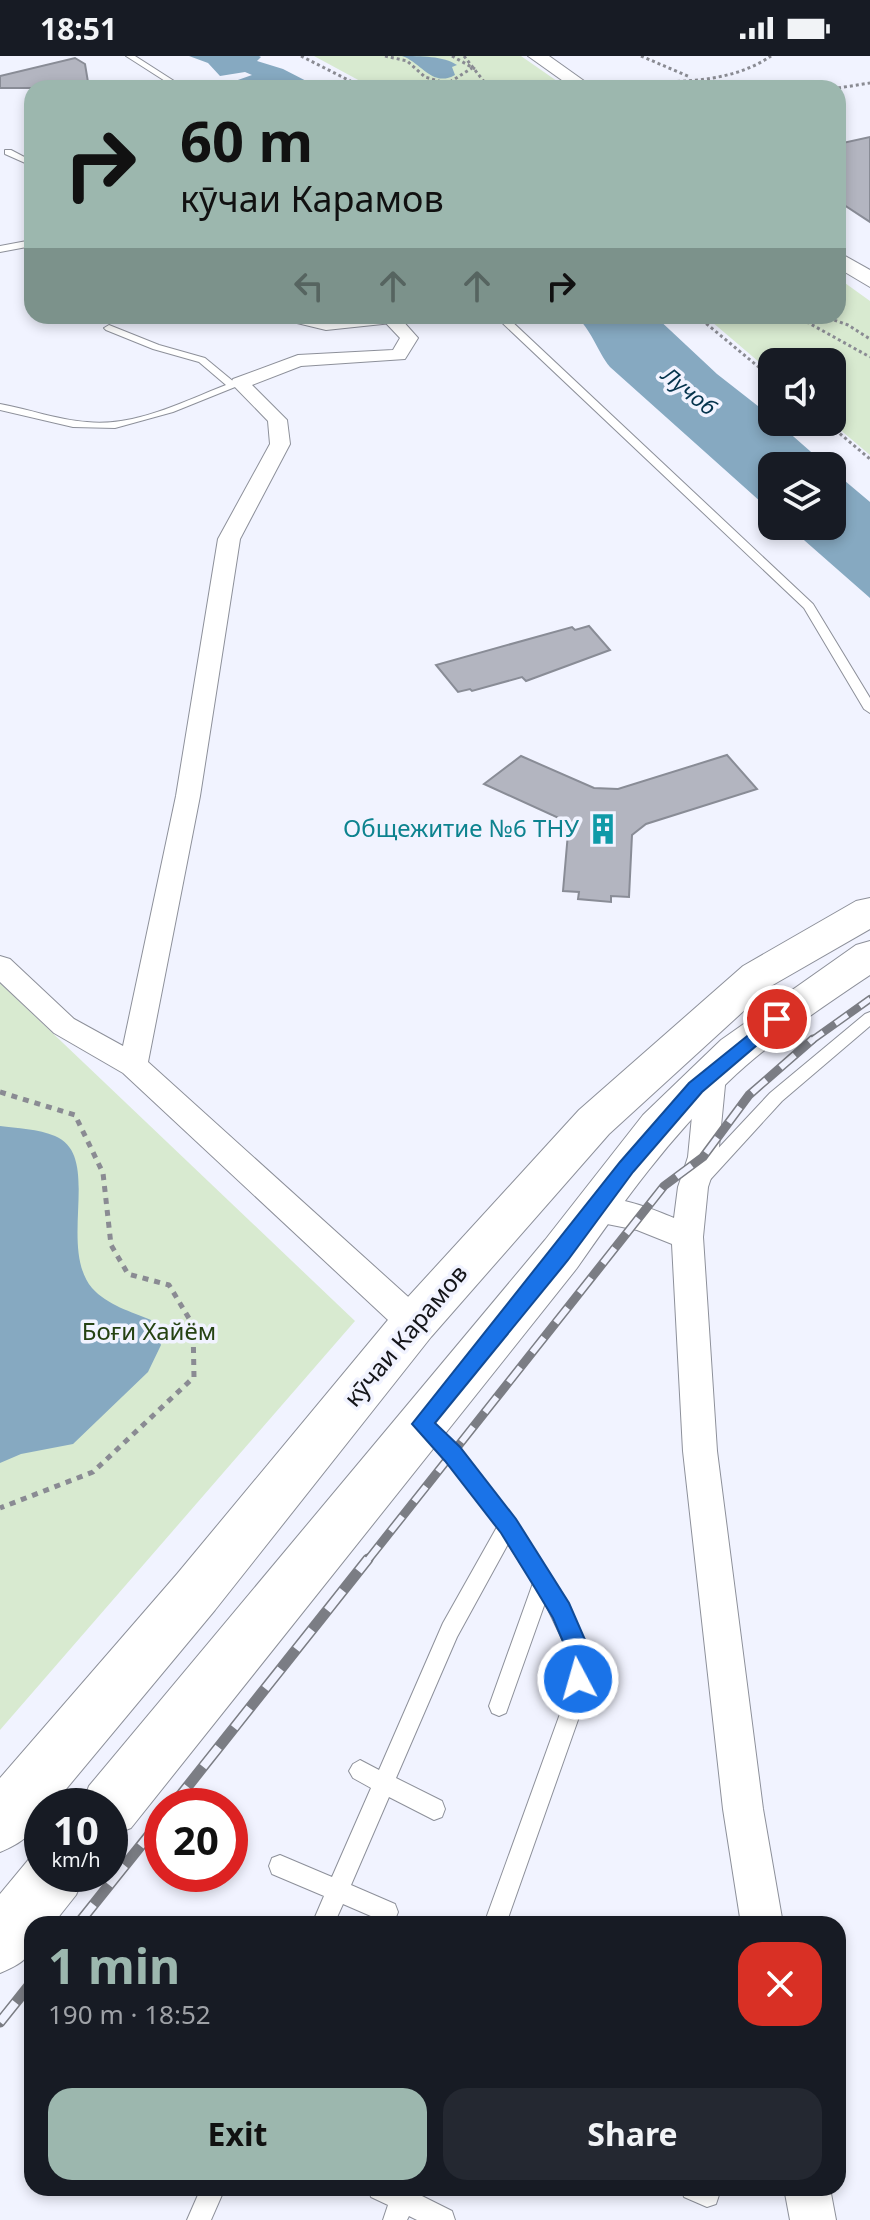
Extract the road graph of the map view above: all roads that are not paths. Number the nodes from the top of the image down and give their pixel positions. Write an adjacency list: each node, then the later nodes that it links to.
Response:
1 (130, 56): 3 (lane)
2 (537, 56): 4 (street)
3 (166, 80)
4 (573, 80)
5 (8, 152): 6 (lane)
6 (24, 160)
7 (24, 244): 8 (lane)
8 (0, 249)
9 (846, 264): 10 (street)
10 (870, 280)
11 (312, 324): 12 (lane)
12 (348, 324)
13 (398, 324): 16 (street)
14 (509, 324): 20 (lane)
15 (109, 328): 16 (lane)
16 (236, 384): 18 (lane); 25 (street)
17 (0, 407): 18 (lane)
18 (15, 409): 19 (lane)
19 (0, 422)
20 (870, 709)
21 (870, 911): 30 (main road, кӯчаи Карамов)
22 (870, 955): 26 (main road)
23 (0, 966): 25 (street)
24 (870, 1018): 27 (lane)
25 (133, 1065): 30 (street)
26 (711, 1075): 27 (street); 28 (main road)
27 (693, 1187): 29 (street)
28 (593, 1210): 29 (street); 31 (main road)
29 (687, 1237): 48 (street)
30 (414, 1323): 34 (main road, кӯчаи Карамов)
31 (422, 1424): 32 (lane); 35 (main road)
32 (508, 1526): 33 (lane); 38 (lane)
33 (543, 1581): 36 (lane); 47 (lane)
34 (196, 1592): 35 (main road); 41 (main road, кӯчаи Карамов)
35 (250, 1636): 39 (main road)
36 (499, 1706)
37 (360, 1771): 38 (lane)
38 (382, 1782): 40 (lane); 44 (lane)
39 (126, 1788)
40 (434, 1809)
41 (0, 1823)
42 (280, 1866): 44 (lane)
43 (40, 1892): 49 (main road)
44 (336, 1892): 45 (lane); 46 (lane)
45 (387, 1912)
46 (326, 1916)
47 (498, 1916)
48 (761, 1916)
49 (0, 1942)
50 (210, 2196): 53 (lane)
51 (808, 2196): 55 (street)
52 (401, 2202): 54 (lane)
53 (199, 2220)
54 (443, 2220)
55 (813, 2220)

